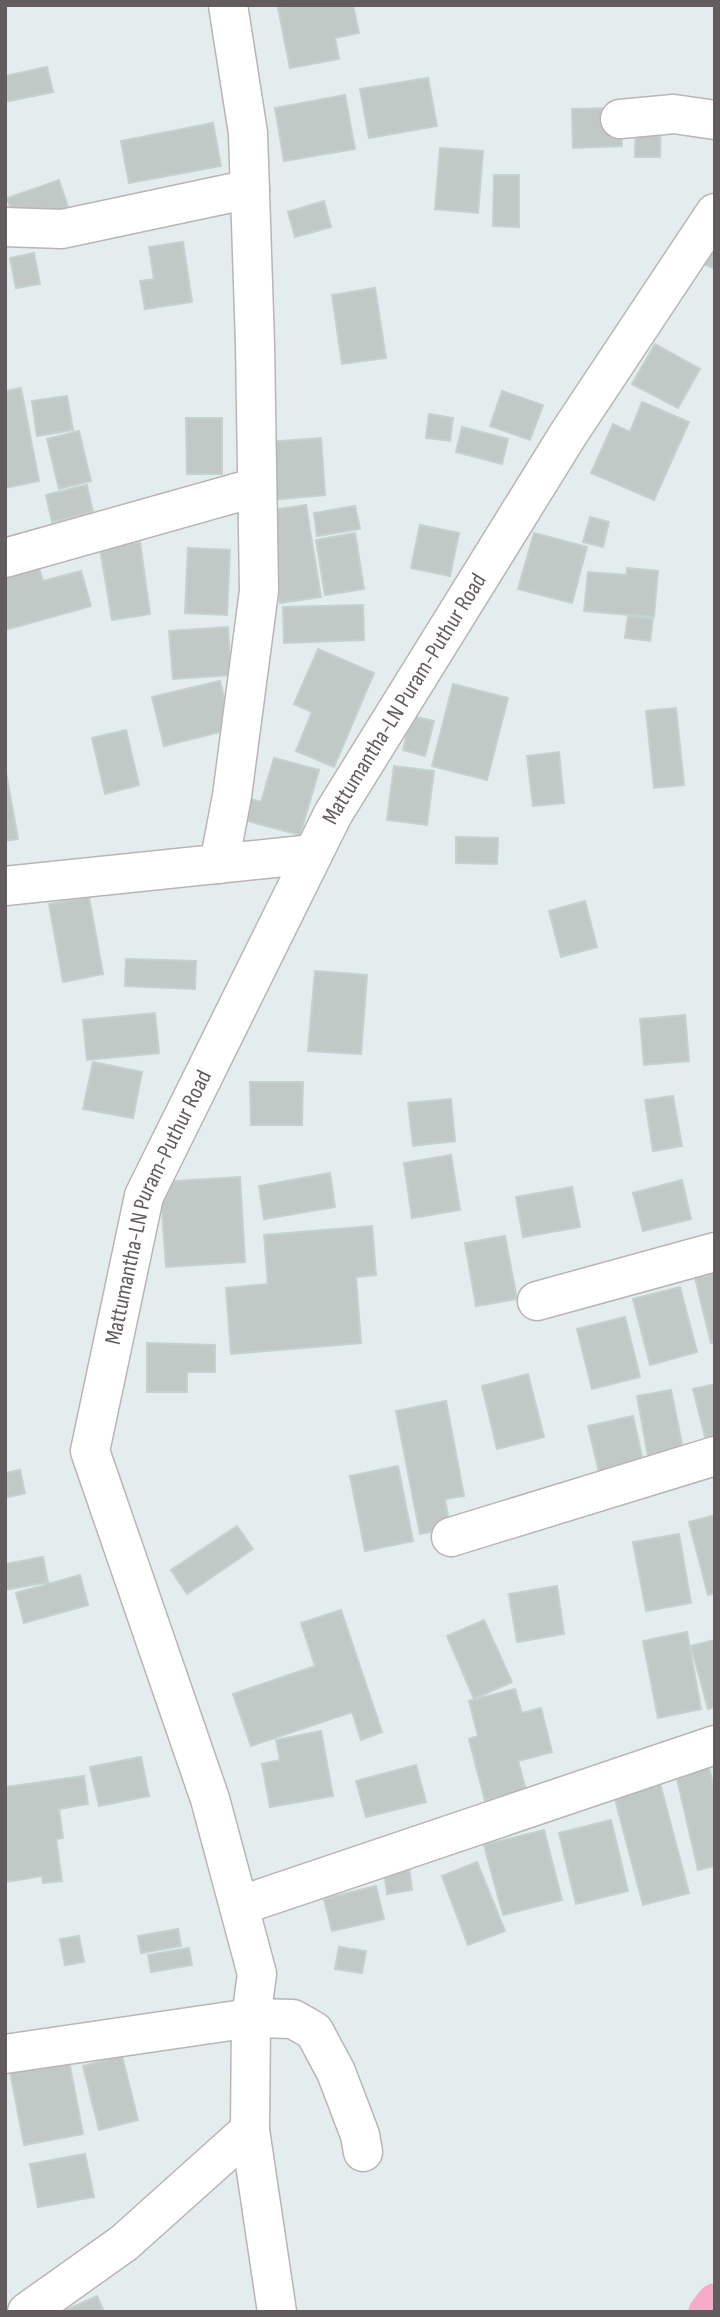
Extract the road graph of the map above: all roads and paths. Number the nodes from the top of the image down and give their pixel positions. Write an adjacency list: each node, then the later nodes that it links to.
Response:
1 (228, 5): 4 (street)
2 (620, 119): 3 (street)
3 (715, 120)
4 (250, 189): 6 (street); 7 (street)
5 (715, 213): 9 (street, Mattumantha-LN Puram-Puthur Road)
6 (5, 227)
7 (257, 487): 8 (street); 10 (street)
8 (5, 558)
9 (313, 854): 10 (street); 17 (street, Mattumantha-LN Puram-Puthur Road)
10 (219, 864): 11 (street)
11 (5, 886)
12 (715, 1252): 13 (street)
13 (537, 1301)
14 (715, 1456): 15 (street)
15 (451, 1537)
16 (715, 1745): 17 (street)
17 (239, 1906): 18 (street, Mattumantha-LN Puram-Puthur Road)
18 (251, 2018): 19 (street); 20 (street, Mattumantha-LN Puram-Puthur Road); 21 (street)
19 (5, 2054)
20 (250, 2130): 22 (street); 23 (street, Mattumantha-LN Puram-Puthur Road)
21 (363, 2152)
22 (27, 2312)
23 (277, 2312)

